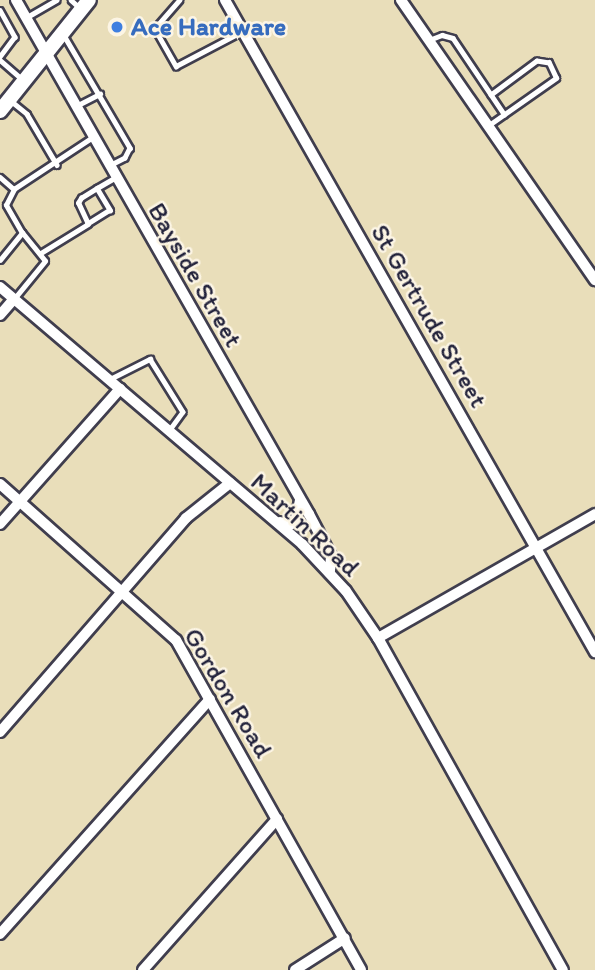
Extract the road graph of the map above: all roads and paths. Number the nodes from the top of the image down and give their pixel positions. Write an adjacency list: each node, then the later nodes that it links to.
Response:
1 (16, 0): 8 (street, Bayside Street)
2 (55, 0): 8 (lane)
3 (180, 0): 9 (lane)
4 (225, 0): 9 (street, St Gertrude Street)
5 (404, 1): 11 (street)
6 (80, 3): 10 (main road)
7 (0, 9): 13 (lane)
8 (26, 17): 12 (street, Bayside Street)
9 (243, 31): 47 (street, St Gertrude Street)
10 (62, 34): 12 (main road); 15 (lane)
11 (429, 40): 16 (lane); 20 (street)
12 (46, 53): 14 (main road); 18 (street, Bayside Street)
13 (0, 59): 14 (lane)
14 (24, 81): 17 (main road)
15 (100, 94): 18 (lane); 23 (lane)
16 (491, 95): 19 (lane); 19 (lane)
17 (4, 105): 22 (lane)
18 (76, 106): 21 (street, Bayside Street)
19 (504, 114): 20 (lane)
20 (488, 126): 33 (street)
21 (93, 137): 22 (lane); 23 (street, Bayside Street)
22 (57, 165): 27 (lane)
23 (109, 166): 25 (street, Bayside Street)
24 (0, 177): 27 (lane)
25 (116, 177): 26 (lane); 43 (street, Bayside Street)
26 (97, 188): 29 (lane); 29 (lane)
27 (14, 190): 28 (lane)
28 (3, 205): 30 (lane)
29 (88, 224): 31 (lane)
30 (22, 233): 31 (lane); 32 (lane)
31 (41, 253): 35 (lane)
32 (0, 260)
33 (595, 281)
34 (0, 287): 35 (street, Martin Road)
35 (14, 299): 36 (street); 37 (street, Martin Road)
36 (0, 315)
37 (109, 379): 38 (street, Martin Road); 39 (lane)
38 (120, 389): 39 (street, Martin Road); 42 (street)
39 (169, 431): 41 (street, Martin Road)
40 (0, 484): 42 (street, Gordon Road)
41 (230, 484): 44 (street, Martin Road); 49 (street)
42 (20, 501): 46 (street); 49 (street, Gordon Road)
43 (300, 501): 44 (street); 48 (street, Bayside Street)
44 (262, 511): 48 (street, Martin Road)
45 (595, 514): 47 (street)
46 (0, 524)
47 (537, 549): 50 (street); 51 (street, St Gertrude Street)
48 (330, 572): 50 (street, Martin Road)
49 (124, 593): 52 (street, Gordon Road); 53 (street)
50 (378, 638): 60 (street, Martin Road)
51 (595, 652)
52 (210, 699): 54 (street, Gordon Road); 55 (street)
53 (0, 732)
54 (277, 819): 56 (street, Gordon Road); 57 (street)
55 (0, 934)
56 (345, 938): 58 (street); 59 (street, Gordon Road)
57 (143, 970)
58 (295, 970)
59 (361, 970)
60 (563, 970)

